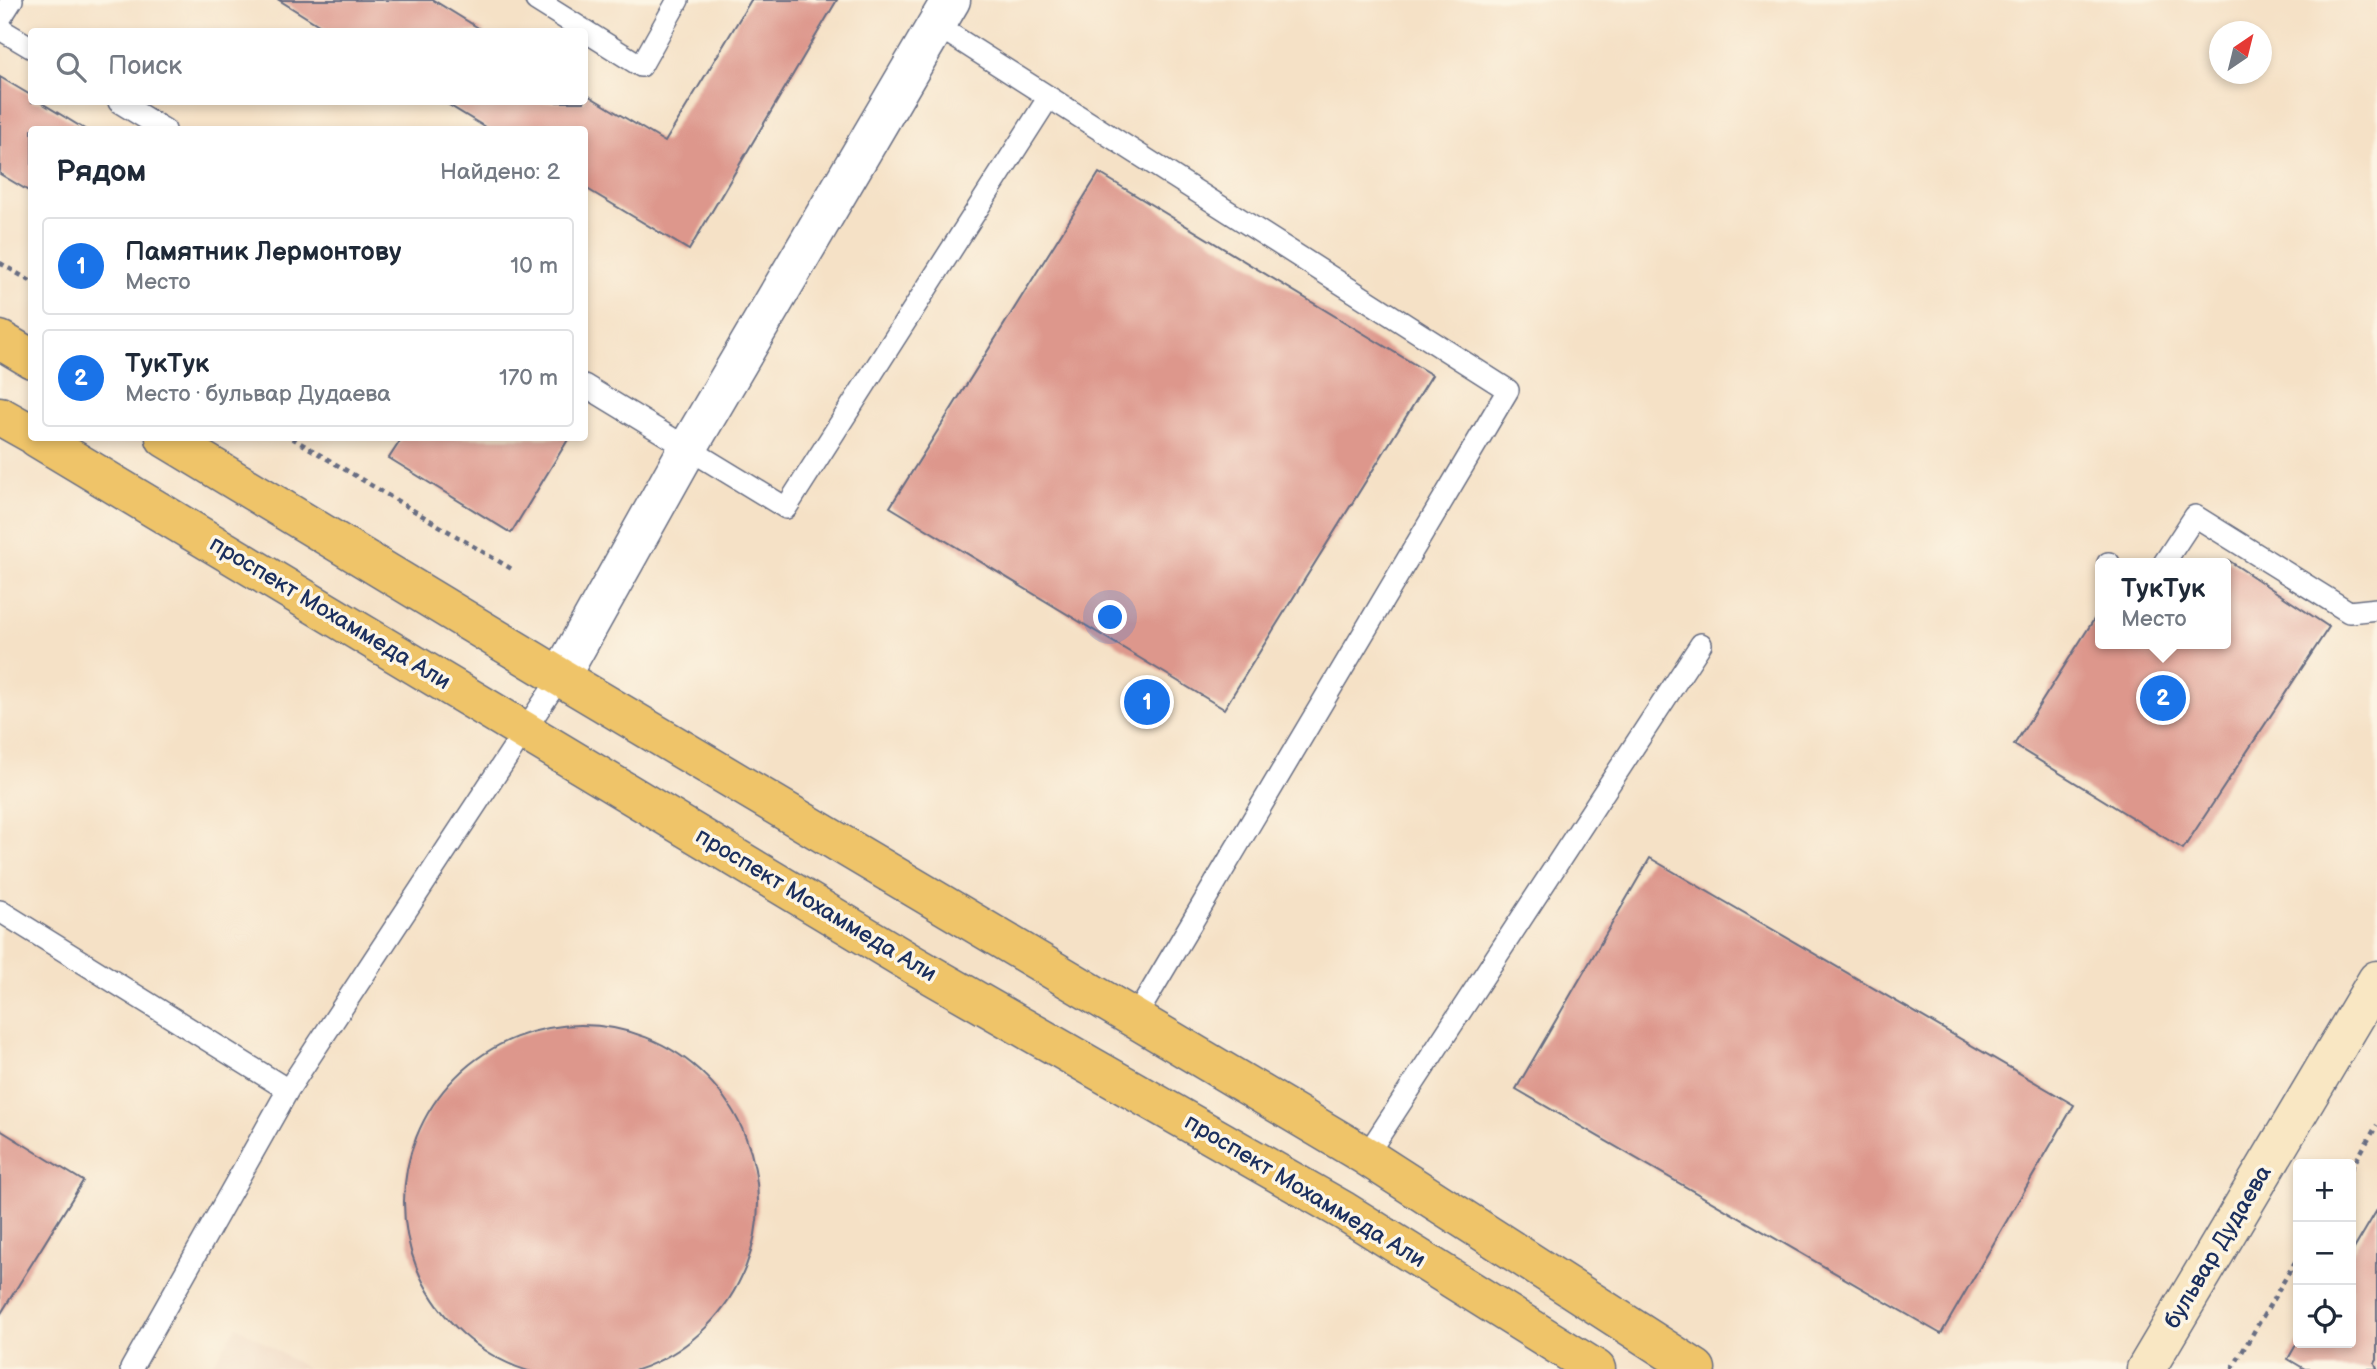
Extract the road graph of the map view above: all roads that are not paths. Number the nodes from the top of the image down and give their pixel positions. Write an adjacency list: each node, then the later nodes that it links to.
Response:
1 (12, 0): 5 (lane)
2 (536, 0): 6 (lane)
3 (678, 0): 8 (lane)
4 (944, 12): 10 (lane); 20 (street)
5 (0, 19)
6 (581, 28)
7 (0, 29): 9 (lane)
8 (588, 33)
9 (28, 46)
10 (1049, 97): 20 (lane); 28 (lane)
11 (124, 105): 12 (lane)
12 (158, 126)
13 (0, 341): 14 (main road)
14 (28, 357)
15 (588, 387): 20 (lane)
16 (0, 416): 17 (main road)
17 (28, 432)
18 (42, 441): 25 (main road, проспект Мохаммеда Али)
19 (170, 441): 24 (main road)
20 (688, 448): 24 (street)
21 (2167, 558): 22 (lane)
22 (2377, 608)
23 (1701, 644): 30 (lane)
24 (560, 677): 25 (lane); 28 (main road)
25 (526, 731): 29 (lane); 32 (main road, проспект Мохаммеда Али)
26 (0, 911): 29 (lane)
27 (2377, 980): 34 (main road, бульвар Дудаева)
28 (1135, 1018): 30 (main road)
29 (288, 1090): 31 (lane)
30 (1366, 1156): 33 (main road)
31 (131, 1369)
32 (1596, 1369)
33 (1696, 1369)
34 (2146, 1369)

